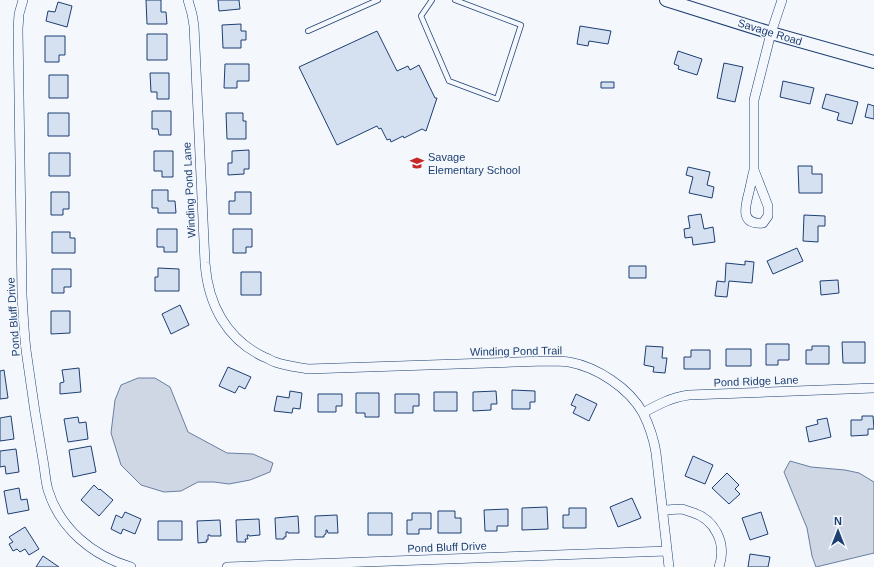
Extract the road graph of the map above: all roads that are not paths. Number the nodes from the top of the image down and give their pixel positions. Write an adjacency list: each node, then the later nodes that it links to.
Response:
1 (23, 0): 17 (street, Pond Bluff Drive)
2 (188, 0): 12 (street, Winding Pond Lane)
3 (378, 0): 8 (lane)
4 (432, 0): 5 (lane)
5 (455, 0)
6 (666, 0): 9 (street, Savage Road)
7 (782, 0): 9 (street)
8 (308, 31)
9 (771, 33): 10 (street, Savage Road); 11 (street)
10 (874, 62)
11 (754, 170): 11 (street)
12 (265, 357): 14 (street, Winding Pond Trail)
13 (874, 388): 14 (street, Pond Ridge Lane)
14 (642, 413): 15 (street, Winding Pond Trail)
15 (663, 510): 16 (street, Winding Pond Trail); 20 (street)
16 (667, 551): 18 (street, Pond Bluff Drive); 19 (street, Winding Pond Trail)
17 (131, 567)
18 (227, 567)
19 (669, 567)
20 (719, 567)

